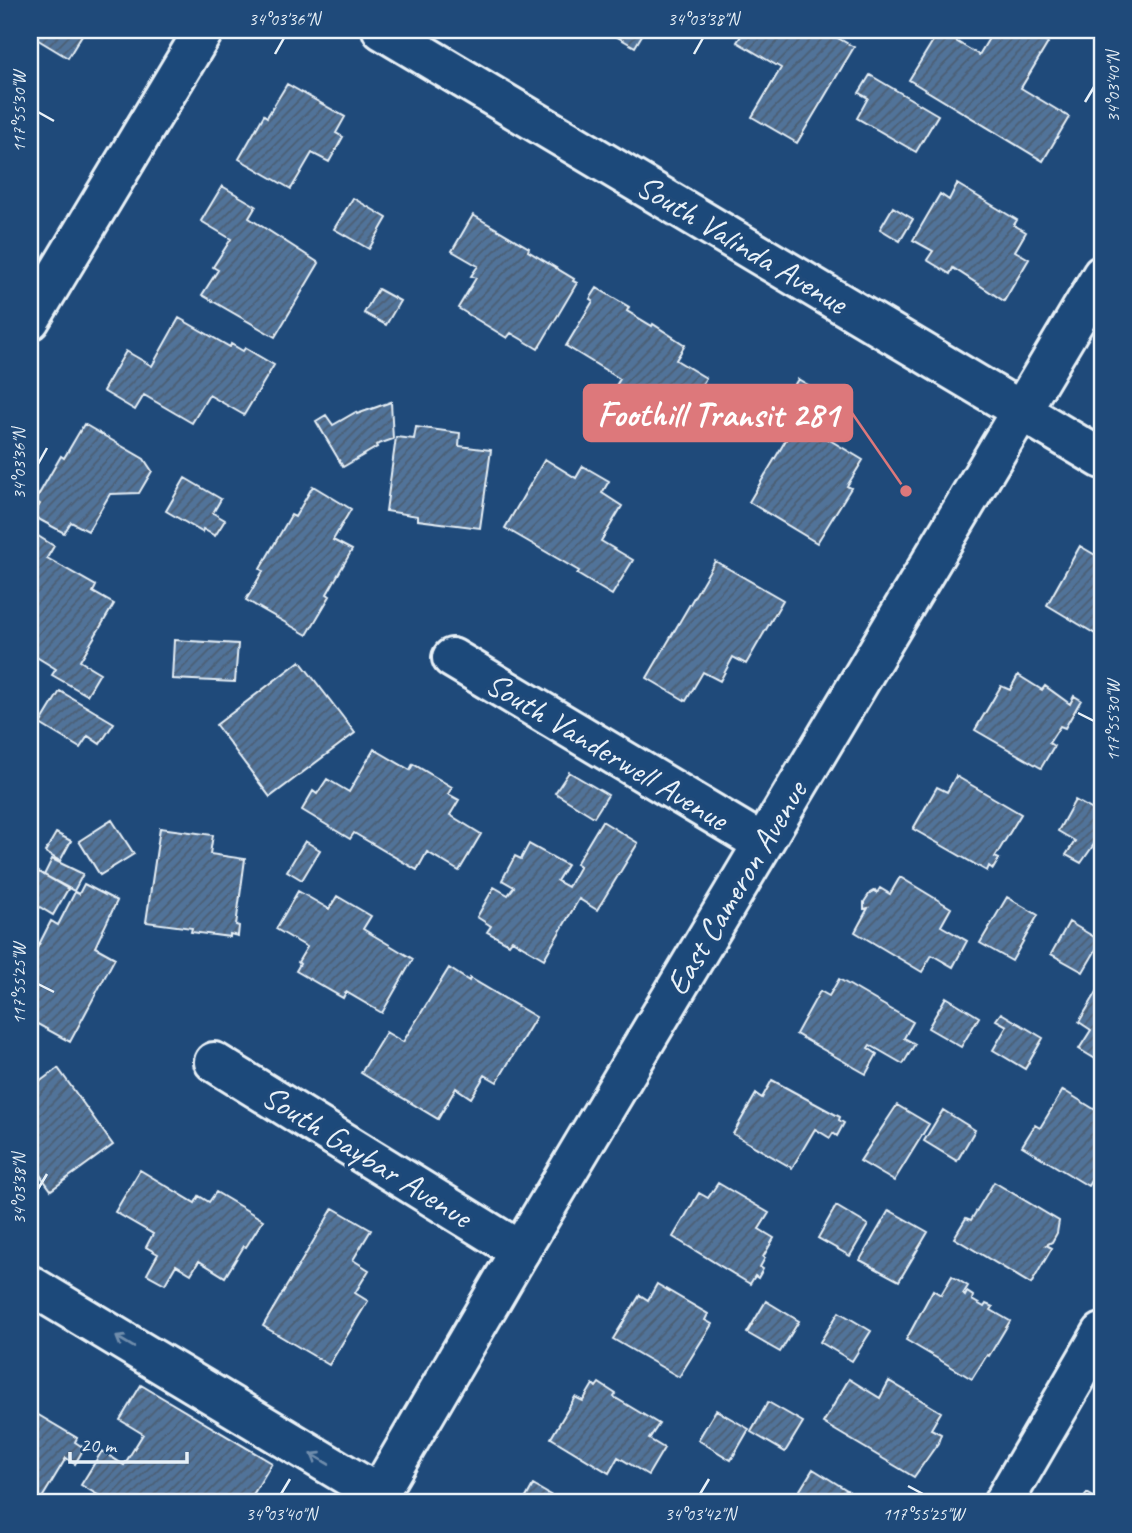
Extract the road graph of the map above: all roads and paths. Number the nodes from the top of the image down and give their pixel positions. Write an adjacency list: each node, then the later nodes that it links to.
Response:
1 (204, 30): 4 (main road)
2 (382, 30): 5 (main road, South Valinda Avenue)
3 (1102, 275): 5 (main road, East Cameron Avenue)
4 (30, 320)
5 (1022, 410): 6 (main road, South Valinda Avenue); 8 (main road, East Cameron Avenue)
6 (1102, 459)
7 (452, 658): 8 (main road, South Vanderwell Avenue)
8 (762, 843): 10 (main road, East Cameron Avenue)
9 (214, 1062): 10 (main road, South Gaybar Avenue)
10 (520, 1251): 13 (main road, East Cameron Avenue)
11 (30, 1285): 13 (main road, one-way to 11)
12 (1102, 1334): 14 (main road)
13 (376, 1499)
14 (1003, 1503)

